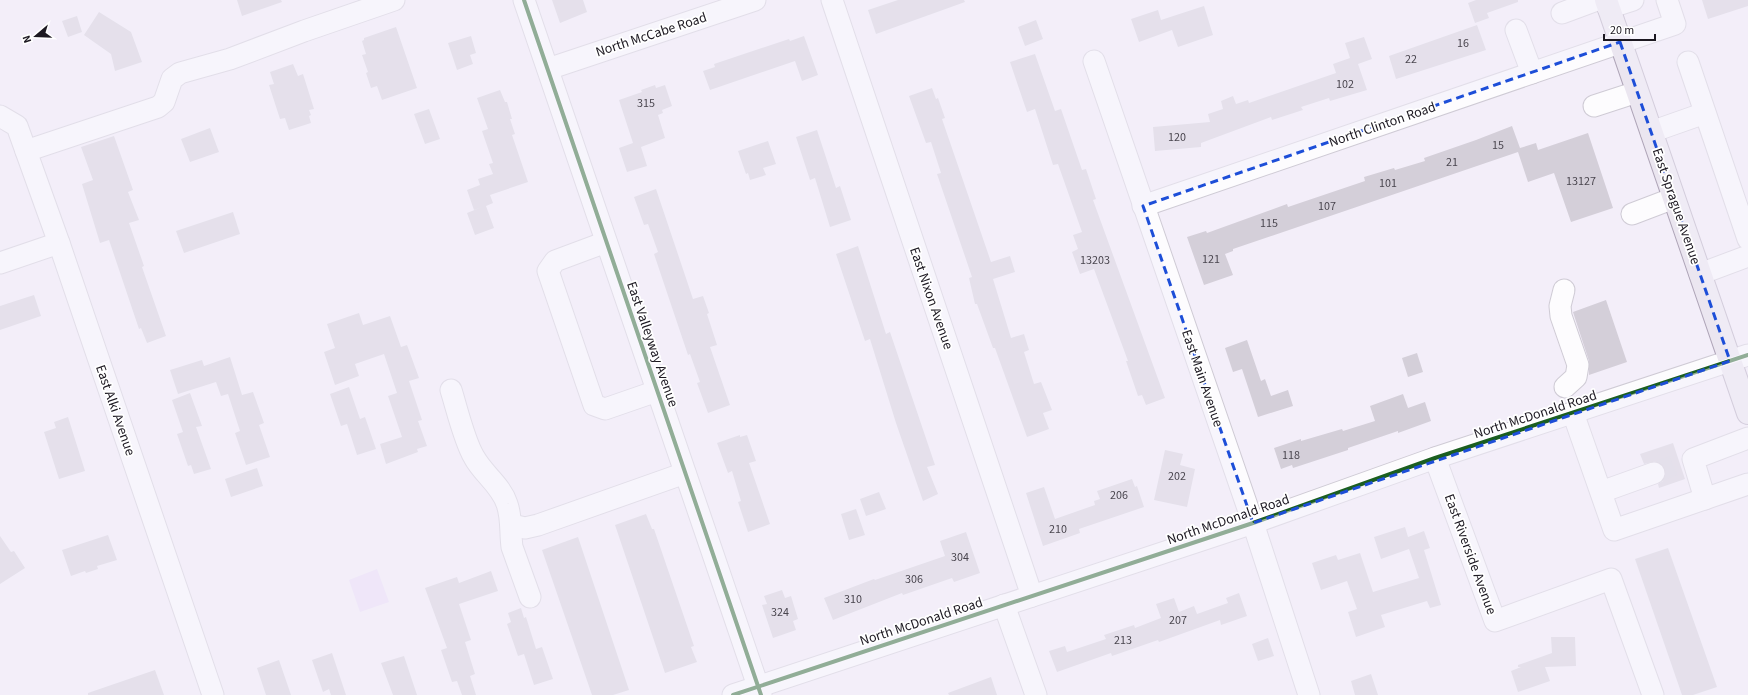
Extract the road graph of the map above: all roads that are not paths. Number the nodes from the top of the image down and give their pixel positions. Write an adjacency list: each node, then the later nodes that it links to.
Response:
1 (394, 0): 20 (street)
2 (524, 0): 13 (street, East Valleyway Avenue)
3 (755, 0): 13 (street, North McCabe Road)
4 (832, 0): 47 (street, East Nixon Avenue)
5 (1633, 0): 7 (street)
6 (1667, 0): 10 (street, North Clinton Road)
7 (1604, 3): 8 (street); 10 (main road, East Sprague Avenue)
8 (1562, 13)
9 (1516, 30): 14 (street)
10 (1620, 42): 14 (street, North Clinton Road); 15 (main road, East Sprague Avenue)
11 (1094, 61): 23 (street, East Main Avenue)
12 (1688, 62): 17 (street)
13 (548, 69): 26 (street, East Valleyway Avenue)
14 (1532, 73): 23 (street, North Clinton Road)
15 (1637, 92): 16 (street); 19 (main road, East Sprague Avenue)
16 (1594, 106)
17 (1705, 113): 19 (street); 21 (street)
18 (8, 121): 20 (street, East Alki Avenue)
19 (1651, 132): 22 (main road, East Sprague Avenue)
20 (26, 151): 27 (street, East Alki Avenue)
21 (1739, 188): 25 (street)
22 (1674, 198): 24 (street); 30 (main road, East Sprague Avenue)
23 (1143, 206): 45 (street, East Main Avenue)
24 (1632, 214)
25 (1748, 239)
26 (606, 242): 35 (street, East Valleyway Avenue); 35 (street)
27 (59, 243): 29 (street); 51 (street, East Alki Avenue)
28 (1748, 256): 30 (street)
29 (0, 263)
30 (1700, 274): 32 (main road, East Sprague Avenue)
31 (1564, 290): 33 (street)
32 (1739, 358): 36 (street, North McDonald Road); 37 (main road, East Sprague Avenue)
33 (1565, 387)
34 (451, 390): 46 (street)
35 (657, 391): 40 (street, East Valleyway Avenue)
36 (1574, 413): 39 (street, North McDonald Road); 43 (street)
37 (1748, 413)
38 (1748, 438): 44 (street)
39 (1435, 458): 45 (street, North McDonald Road); 55 (street, East Riverside Avenue)
40 (685, 473): 46 (street); 50 (street, East Valleyway Avenue)
41 (1654, 473): 43 (street)
42 (1748, 484): 44 (street)
43 (1601, 492): 44 (street)
44 (1705, 499)
45 (1253, 522): 47 (street, North McDonald Road); 54 (street, East Main Avenue)
46 (512, 525): 48 (street)
47 (1032, 596): 49 (street, North McDonald Road)
48 (530, 597)
49 (1004, 605): 50 (street, North McDonald Road); 53 (street)
50 (759, 691): 52 (street, North McDonald Road)
51 (213, 695)
52 (732, 695)
53 (1036, 695)
54 (1309, 695)
55 (1653, 695)

